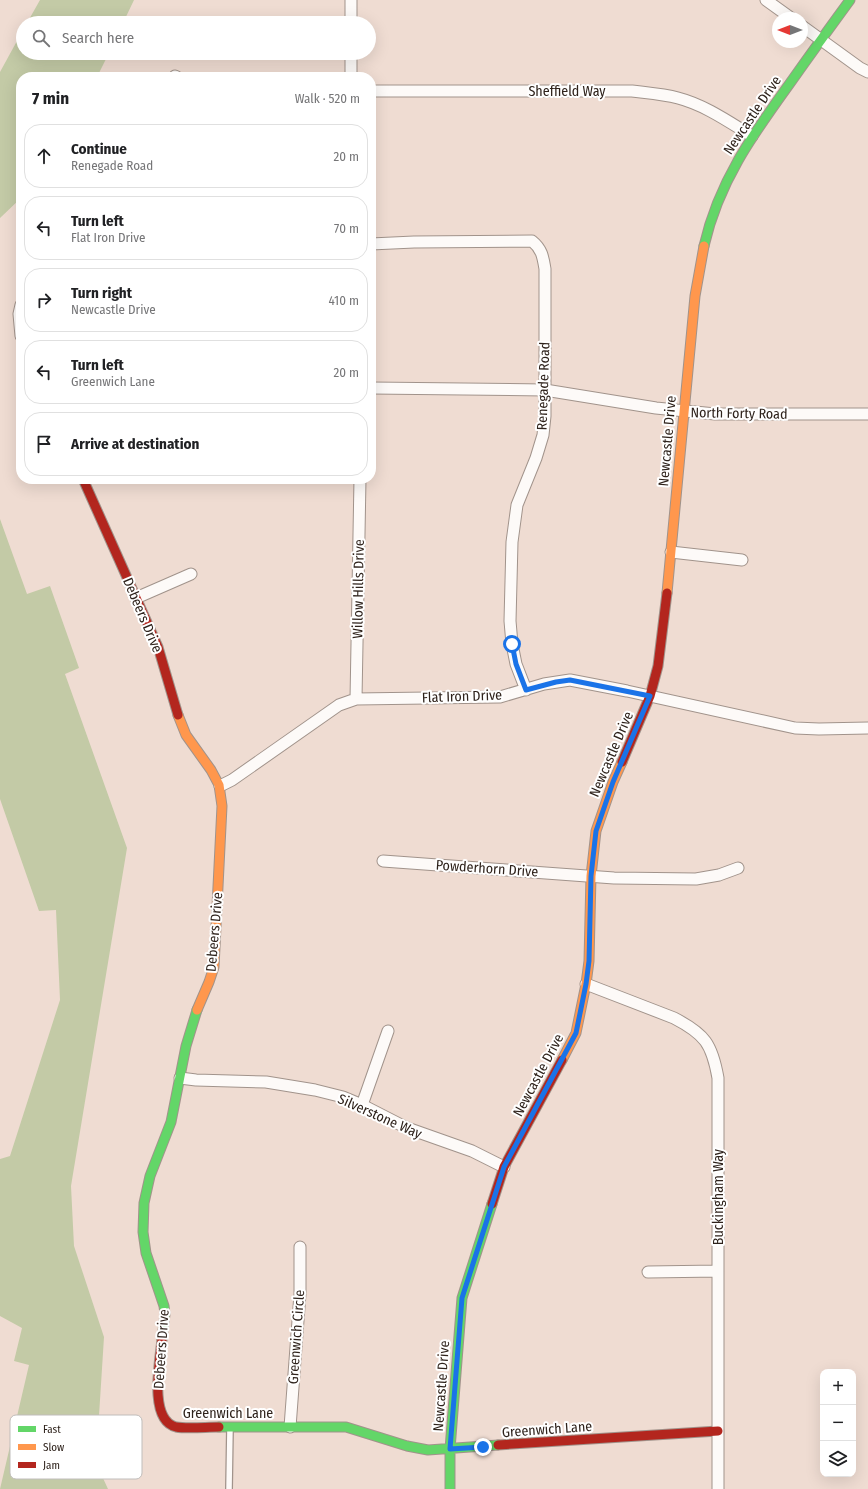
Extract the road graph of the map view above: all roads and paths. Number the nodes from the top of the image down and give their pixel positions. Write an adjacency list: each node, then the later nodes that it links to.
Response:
1 (351, 0): 5 (street)
2 (766, 0): 4 (street)
3 (850, 0): 7 (street, Newcastle Drive)
4 (783, 12)
5 (351, 16)
6 (808, 31): 7 (street)
7 (820, 40): 10 (street); 12 (street, Newcastle Drive)
8 (351, 60): 9 (street)
9 (351, 72)
10 (868, 72)
11 (376, 91): 12 (street, Sheffield Way)
12 (752, 136): 16 (street, Newcastle Drive)
13 (376, 244): 15 (street, Renegade Road)
14 (376, 388): 15 (street, North Forty Road)
15 (545, 390): 16 (street, North Forty Road); 24 (street, Renegade Road)
16 (684, 412): 17 (street, North Forty Road); 20 (street, Newcastle Drive)
17 (868, 414)
18 (85, 484): 23 (street, Debeers Drive)
19 (360, 484): 26 (street, Willow Hills Drive)
20 (671, 552): 21 (street); 25 (street, Newcastle Drive)
21 (742, 560)
22 (191, 574): 23 (street)
23 (136, 598): 28 (street, Debeers Drive)
24 (526, 690): 25 (street, Flat Iron Drive); 26 (street, Flat Iron Drive)
25 (650, 696): 27 (street, Flat Iron Drive); 31 (street, Newcastle Drive)
26 (356, 699): 28 (street, Flat Iron Drive)
27 (868, 728)
28 (220, 786): 34 (street, Debeers Drive)
29 (383, 861): 31 (street, Powderhorn Drive)
30 (738, 868): 31 (street, Powderhorn Drive)
31 (591, 876): 32 (street, Newcastle Drive)
32 (586, 984): 36 (street, Newcastle Drive); 38 (street, Buckingham Way)
33 (388, 1031): 35 (street)
34 (180, 1078): 35 (street, Silverstone Way); 40 (street, Debeers Drive)
35 (362, 1105): 36 (street, Silverstone Way)
36 (504, 1167): 44 (street, Newcastle Drive)
37 (300, 1247): 42 (street, Greenwich Circle)
38 (718, 1271): 39 (street); 43 (street, Buckingham Way)
39 (648, 1272)
40 (167, 1423): 41 (street, Greenwich Lane)
41 (230, 1427): 42 (street, Greenwich Lane); 45 (lane)
42 (290, 1427): 44 (street, Greenwich Lane)
43 (718, 1431): 44 (street, Greenwich Lane); 47 (street, Buckingham Way)
44 (450, 1449): 46 (street, Newcastle Drive)
45 (229, 1489)
46 (450, 1489)
47 (718, 1489)

